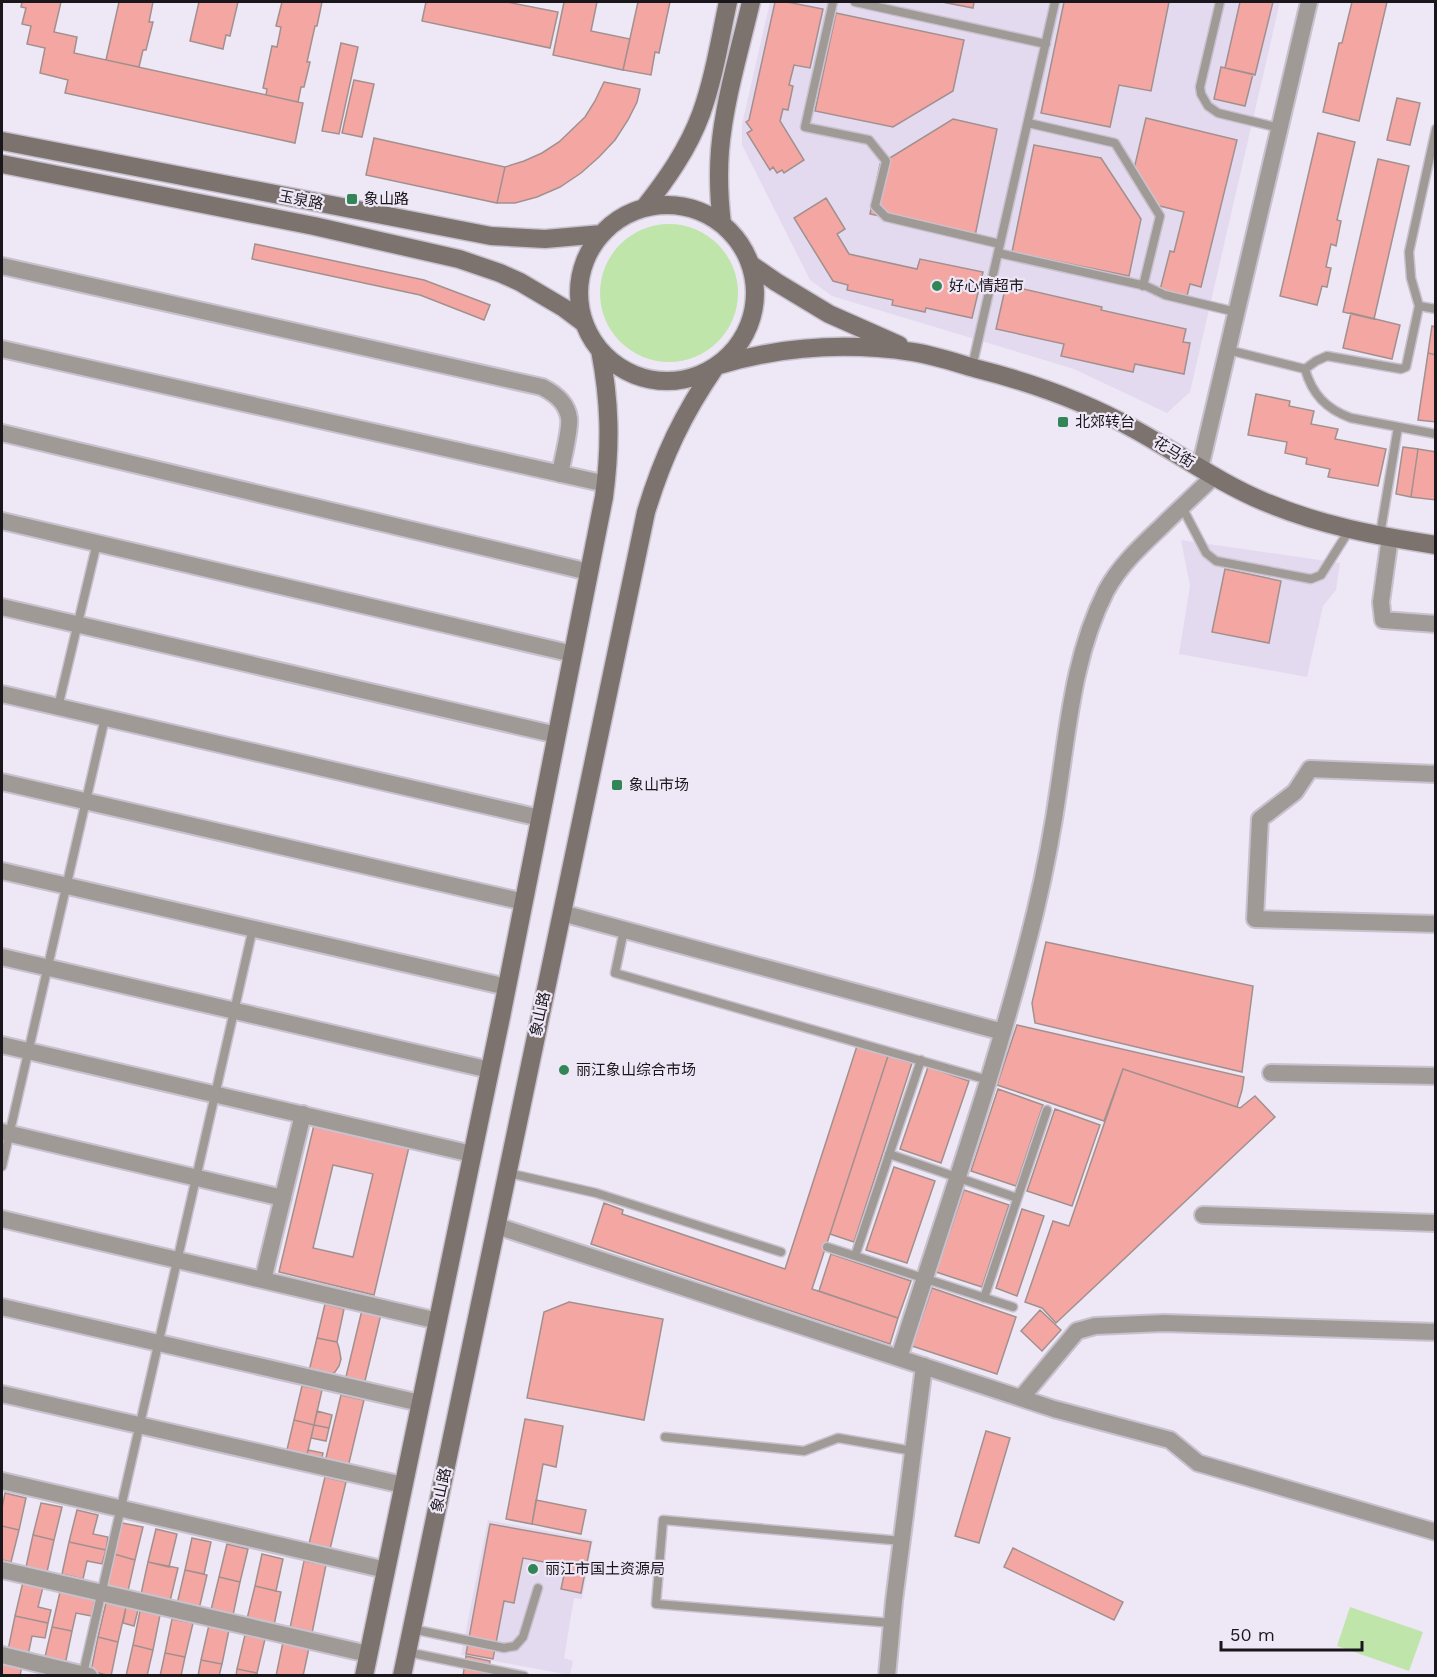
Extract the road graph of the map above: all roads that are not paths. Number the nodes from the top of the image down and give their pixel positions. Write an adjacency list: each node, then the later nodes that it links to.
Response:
1 (729, 2): 14 (main road)
2 (751, 2): 15 (main road)
3 (833, 2): 17 (lane)
4 (855, 2): 8 (lane)
5 (1055, 2): 8 (lane)
6 (1220, 2): 10 (lane)
7 (1309, 2): 10 (street)
8 (1046, 44): 9 (lane)
9 (1028, 123): 17 (lane); 21 (lane)
10 (1280, 128): 24 (street)
11 (1436, 129): 22 (lane)
12 (2, 141): 16 (main road, 玉泉路)
13 (2, 164): 25 (main road, 玉泉路)
14 (644, 208): 15 (main road); 16 (main road)
15 (722, 224): 19 (main road)
16 (602, 234): 25 (main road)
17 (1000, 244): 18 (lane)
18 (998, 253): 21 (lane); 31 (lane)
19 (750, 264): 29 (main road, 花马街); 30 (main road)
20 (2, 266): 37 (street)
21 (1143, 286): 24 (lane)
22 (1419, 306): 23 (lane); 32 (lane)
23 (1436, 309)
24 (1236, 312): 27 (street)
25 (584, 323): 28 (main road)
26 (2, 349): 37 (street)
27 (1228, 350): 32 (lane); 36 (street)
28 (600, 351): 30 (main road); 38 (main road)
29 (914, 352): 30 (main road, 花马街); 31 (main road, 花马街)
30 (716, 366): 61 (main road, 象山路)
31 (972, 367): 36 (main road, 花马街)
32 (1305, 369): 33 (lane)
33 (1398, 427): 35 (lane); 42 (lane)
34 (2, 433): 45 (street)
35 (1436, 434)
36 (1207, 472): 39 (street); 41 (main road, 花马街)
37 (560, 474): 38 (street)
38 (606, 484): 45 (main road)
39 (1182, 507): 41 (lane); 69 (street)
40 (2, 521): 43 (street)
41 (1350, 529): 42 (main road, 花马街)
42 (1385, 536): 44 (main road, 花马街); 48 (street)
43 (97, 543): 47 (lane); 49 (street)
44 (1436, 545)
45 (589, 572): 49 (main road)
46 (2, 607): 47 (street)
47 (77, 624): 51 (lane); 53 (street)
48 (1436, 624)
49 (573, 654): 53 (main road)
50 (2, 694): 51 (street)
51 (57, 707): 52 (street)
52 (105, 717): 56 (lane); 57 (street)
53 (557, 735): 57 (main road)
54 (1436, 774): 62 (street)
55 (2, 782): 56 (street)
56 (85, 801): 59 (lane); 60 (street)
57 (540, 818): 60 (main road)
58 (2, 871): 59 (street)
59 (66, 885): 63 (street); 66 (lane)
60 (524, 902): 67 (main road)
61 (562, 913): 64 (street); 84 (main road, 象山路)
62 (1436, 924)
63 (253, 928): 67 (street); 68 (lane)
64 (624, 930): 69 (street); 72 (lane)
65 (2, 957): 66 (street)
66 (47, 968): 68 (street); 71 (lane)
67 (507, 987): 73 (main road)
68 (234, 1011): 73 (street); 77 (lane)
69 (1003, 1032): 76 (street)
70 (2, 1045): 71 (street)
71 (28, 1051): 77 (street); 80 (lane)
72 (921, 1060): 76 (lane); 82 (lane)
73 (490, 1070): 81 (main road)
74 (1271, 1073): 75 (street)
75 (1436, 1076)
76 (988, 1080): 85 (street)
77 (215, 1094): 79 (street); 86 (lane)
78 (1047, 1110): 88 (lane)
79 (303, 1114): 81 (street); 87 (street)
80 (5, 1132): 83 (lane); 86 (street)
81 (472, 1154): 102 (main road)
82 (889, 1154): 85 (lane); 95 (lane)
83 (2, 1166)
84 (507, 1173): 92 (main road, 象山路); 94 (lane)
85 (957, 1177): 88 (lane); 97 (street)
86 (196, 1178): 87 (street); 96 (lane)
87 (283, 1198): 98 (street)
88 (1017, 1198): 99 (lane)
89 (1203, 1215): 91 (street)
90 (2, 1219): 96 (street)
91 (1436, 1223)
92 (496, 1226): 105 (street); 123 (main road, 象山路)
93 (827, 1247): 95 (lane)
94 (781, 1252)
95 (855, 1256): 97 (lane)
96 (177, 1260): 98 (street); 104 (lane)
97 (924, 1278): 99 (lane); 105 (street)
98 (263, 1280): 102 (street)
99 (984, 1298): 101 (lane)
100 (2, 1307): 104 (street)
101 (1013, 1307)
102 (438, 1321): 109 (main road)
103 (1436, 1332): 108 (street)
104 (158, 1343): 109 (street); 110 (lane)
105 (899, 1358): 106 (street)
106 (924, 1366): 108 (street); 112 (street)
107 (2, 1394): 110 (street)
108 (1021, 1398): 116 (street)
109 (420, 1403): 114 (main road)
110 (140, 1426): 114 (street); 115 (lane)
111 (665, 1437): 112 (lane)
112 (913, 1451): 117 (street)
113 (2, 1481): 115 (street)
114 (403, 1485): 119 (main road)
115 (121, 1509): 119 (street); 121 (lane)
116 (1436, 1532)
117 (902, 1541): 122 (street); 122 (lane)
118 (2, 1570): 121 (street)
119 (386, 1570): 125 (main road)
120 (538, 1588): 123 (lane)
121 (101, 1593): 125 (street); 127 (lane)
122 (892, 1623): 131 (street)
123 (412, 1629): 124 (main road, 象山路)
124 (407, 1652): 129 (main road, 象山路); 130 (lane)
125 (368, 1654): 128 (main road)
126 (2, 1655): 127 (street)
127 (86, 1675)
128 (364, 1676)
129 (402, 1676)
130 (524, 1676)
131 (887, 1676)

